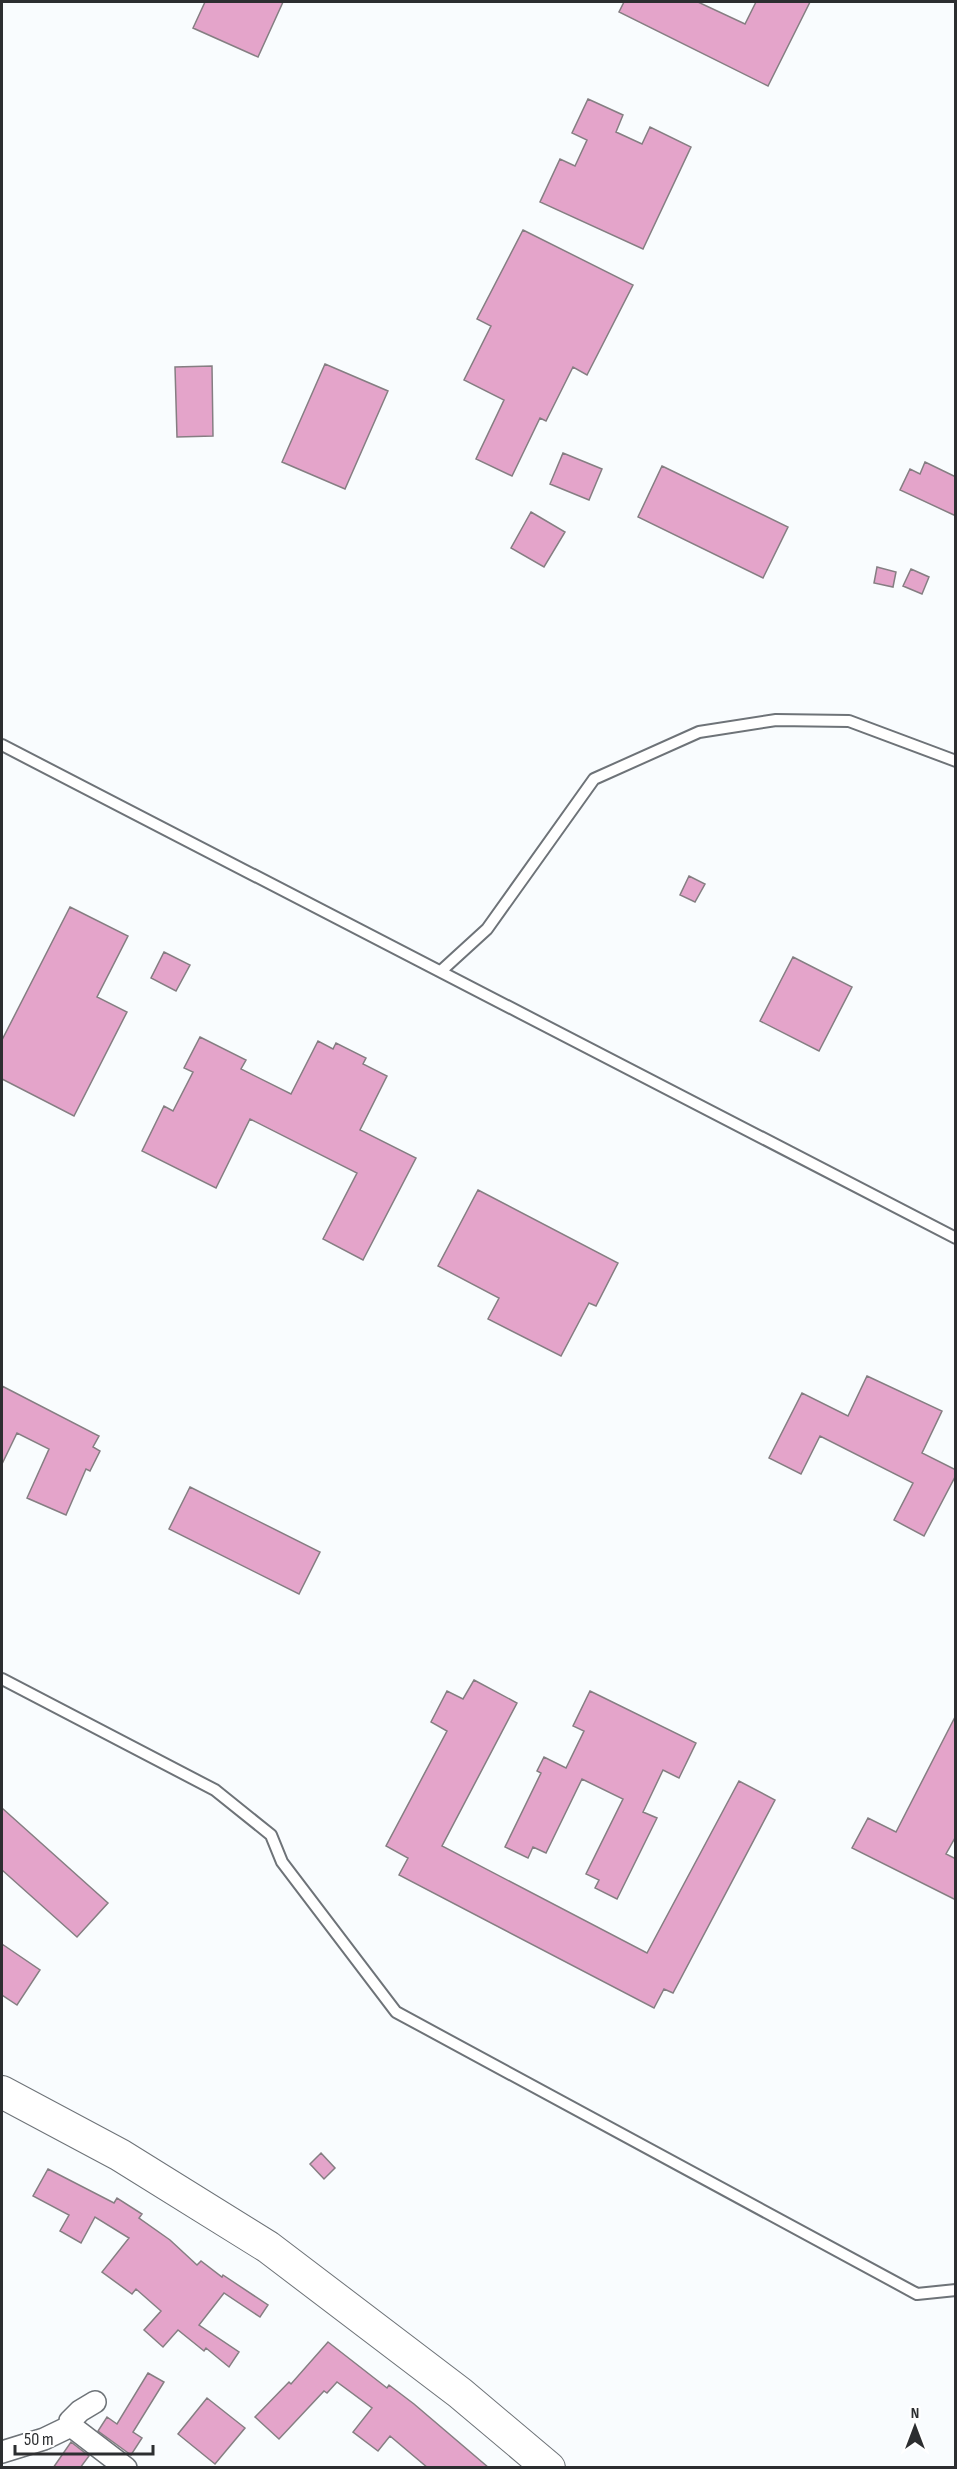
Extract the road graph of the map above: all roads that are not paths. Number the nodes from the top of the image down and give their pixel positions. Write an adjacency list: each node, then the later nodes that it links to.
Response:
1 (2, 745): 3 (lane)
2 (956, 761): 3 (lane)
3 (441, 971): 4 (lane)
4 (956, 1238)
5 (2, 1679): 7 (lane)
6 (2, 2092): 12 (main road)
7 (956, 2290)
8 (95, 2402): 9 (street)
9 (71, 2426): 10 (street); 11 (street)
10 (2, 2452)
11 (126, 2468)
12 (549, 2468)

